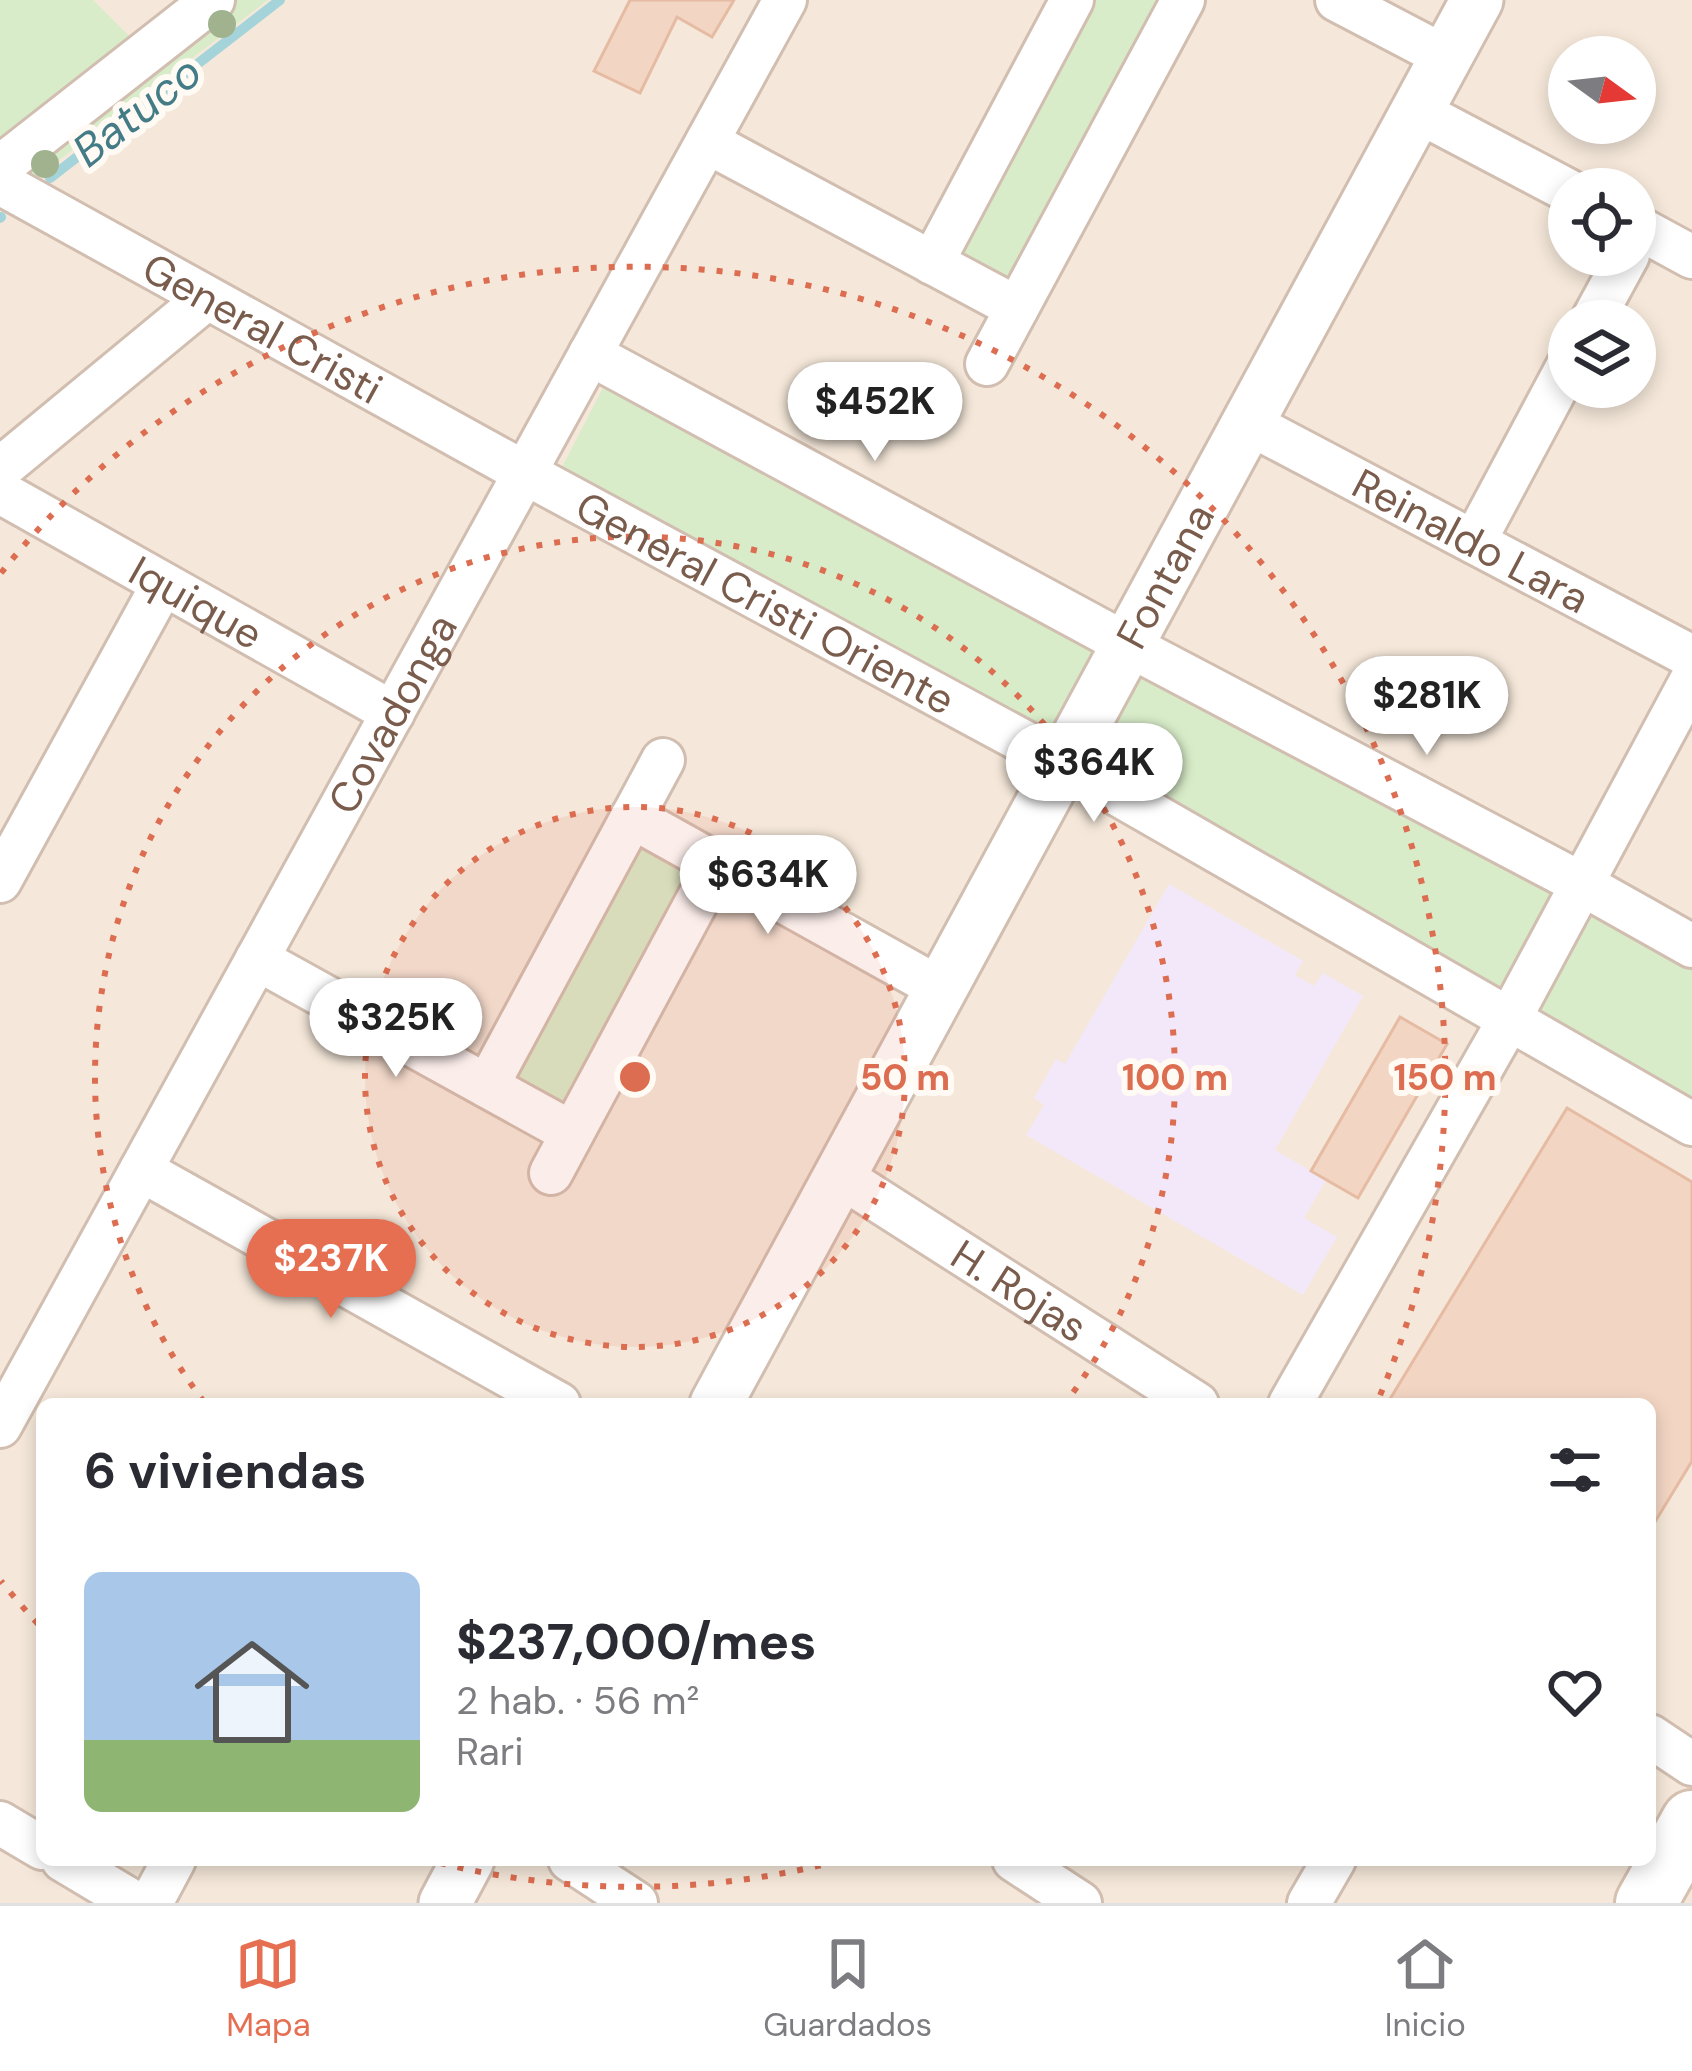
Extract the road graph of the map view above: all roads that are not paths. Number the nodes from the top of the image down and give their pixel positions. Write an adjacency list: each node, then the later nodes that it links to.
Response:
1 (213, 0): 10 (street)
2 (785, 0): 9 (street, Covadonga)
3 (1072, 0): 15 (street)
4 (1183, 0): 17 (street)
5 (1337, 0): 7 (street)
6 (1477, 0): 7 (street, Fontana)
7 (1446, 57): 8 (street, Fontana)
8 (1418, 110): 11 (street); 21 (street, Fontana)
9 (707, 142): 15 (street); 18 (street, Covadonga)
10 (0, 167)
11 (1548, 180)
12 (0, 183): 16 (street, General Cristi)
13 (1656, 245): 14 (street)
14 (1692, 257)
15 (932, 263): 17 (street)
16 (207, 298): 22 (street); 23 (street, General Cristi)
17 (1017, 308): 19 (street)
18 (590, 354): 23 (street, Covadonga); 27 (street)
19 (987, 364)
20 (1548, 403): 25 (street)
21 (1248, 423): 25 (street, Reinaldo Lara); 27 (street, Fontana)
22 (0, 469)
23 (525, 473): 30 (street, Covadonga); 32 (street, General Cristi Oriente)
24 (0, 493): 26 (street, Iquique)
25 (1474, 542): 28 (street, Reinaldo Lara)
26 (163, 584): 30 (street, Iquique); 33 (street)
27 (1128, 645): 32 (street, Fontana); 38 (street)
28 (1692, 657)
29 (1692, 680): 38 (street)
30 (393, 713): 40 (street, Covadonga)
31 (662, 760): 34 (street)
32 (1065, 764): 41 (street, Fontana); 42 (street, General Cristi Oriente)
33 (56, 780): 35 (street); 37 (street)
34 (632, 818): 36 (street); 43 (street)
35 (0, 822)
36 (717, 865): 41 (street); 45 (street)
37 (0, 881)
38 (1580, 883): 39 (street); 42 (street)
39 (1692, 946)
40 (257, 959): 43 (street); 46 (street, Covadonga)
41 (941, 989): 48 (street, Fontana)
42 (1509, 1020): 44 (street, General Cristi Oriente); 52 (street)
43 (487, 1086): 45 (street)
44 (1692, 1124)
45 (572, 1133): 47 (street)
46 (141, 1170): 49 (street); 53 (street, Covadonga)
47 (551, 1173)
48 (840, 1176): 50 (street, Fontana); 51 (street, H. Rojas)
49 (549, 1398)
50 (729, 1398)
51 (1188, 1398)
52 (1293, 1398)
53 (0, 1426)
54 (1656, 1740): 55 (street)
55 (1692, 1764)
56 (1692, 1821): 71 (main road)
57 (0, 1822): 58 (street)
58 (36, 1843)
59 (74, 1866): 65 (street)
60 (171, 1866): 66 (street)
61 (465, 1866): 67 (street)
62 (579, 1866): 68 (street)
63 (1331, 1866): 70 (street)
64 (1018, 1873): 69 (street)
65 (135, 1903)
66 (151, 1903)
67 (445, 1903)
68 (636, 1903)
69 (1080, 1903)
70 (1309, 1903)
71 (1646, 1903)

